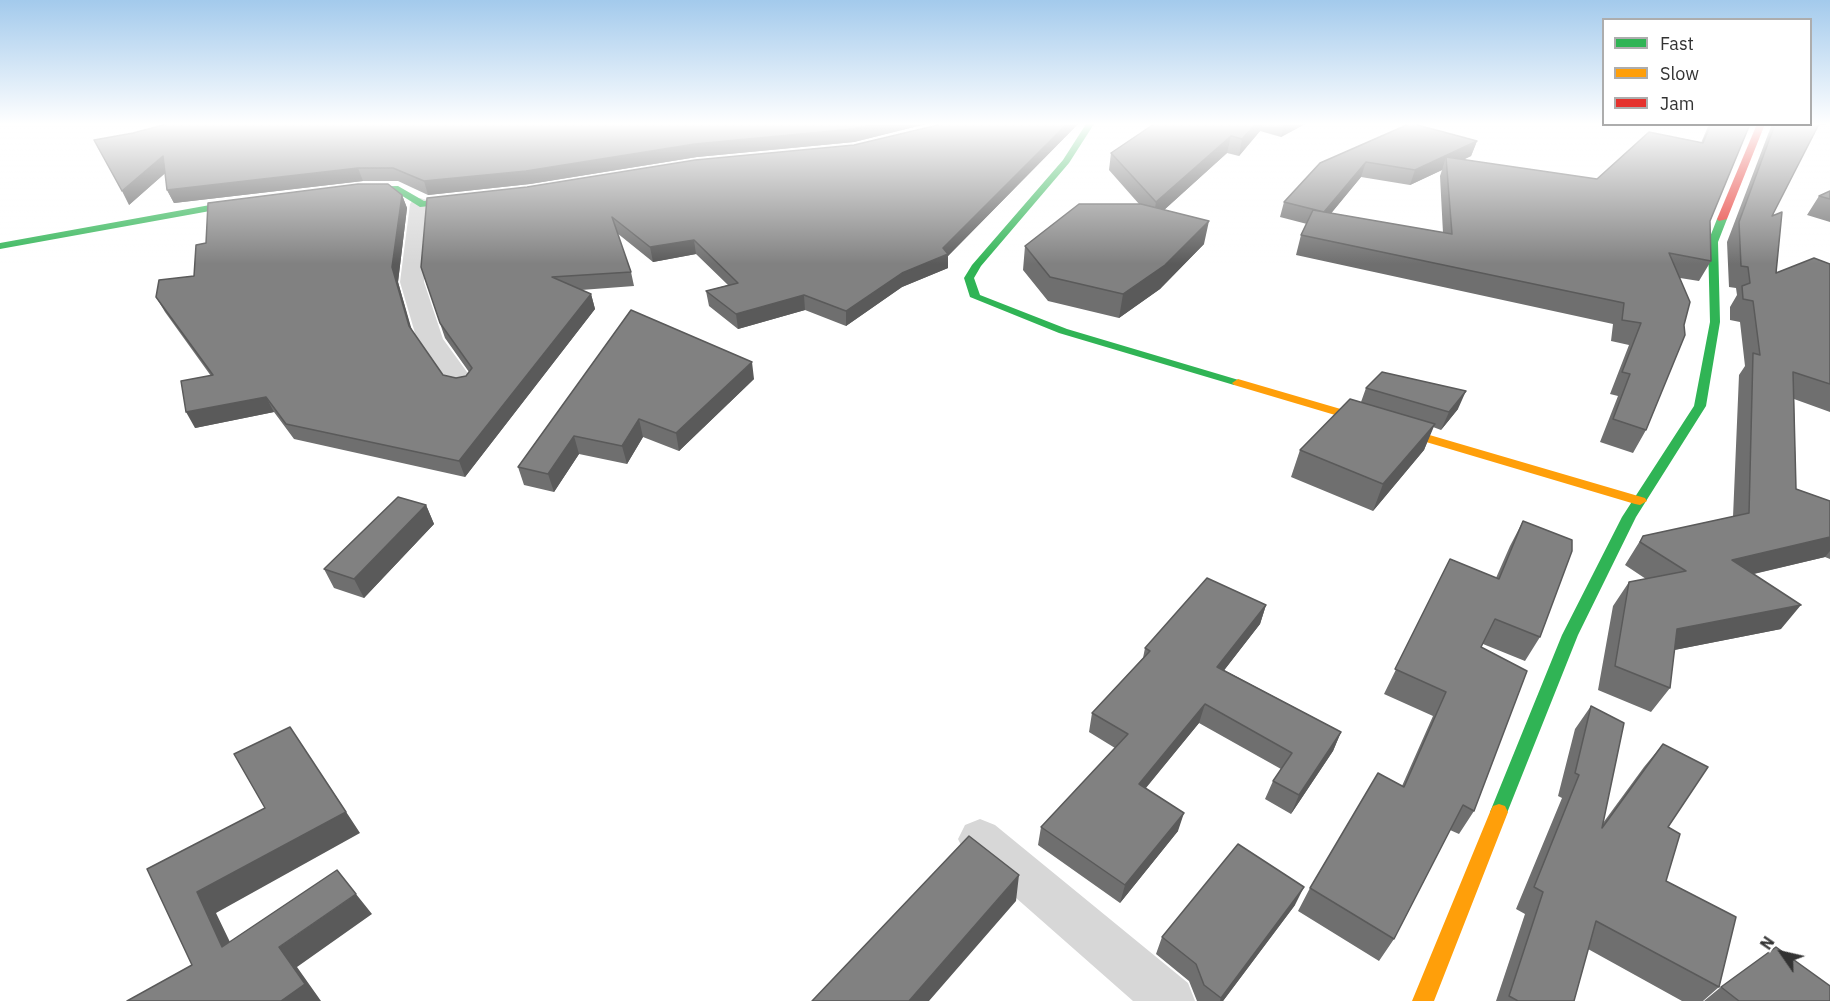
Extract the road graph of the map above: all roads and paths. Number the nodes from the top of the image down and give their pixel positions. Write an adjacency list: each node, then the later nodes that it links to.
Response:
1 (1058, 171): 9 (street)
2 (1742, 171): 9 (street)
3 (342, 191): 6 (street)
4 (486, 197): 6 (street)
5 (264, 202): 7 (street)
6 (420, 204): 8 (street)
7 (0, 246)
8 (461, 383)
9 (1640, 501): 12 (street)
10 (980, 839): 11 (street)
11 (1170, 1001)
12 (1423, 1001)

